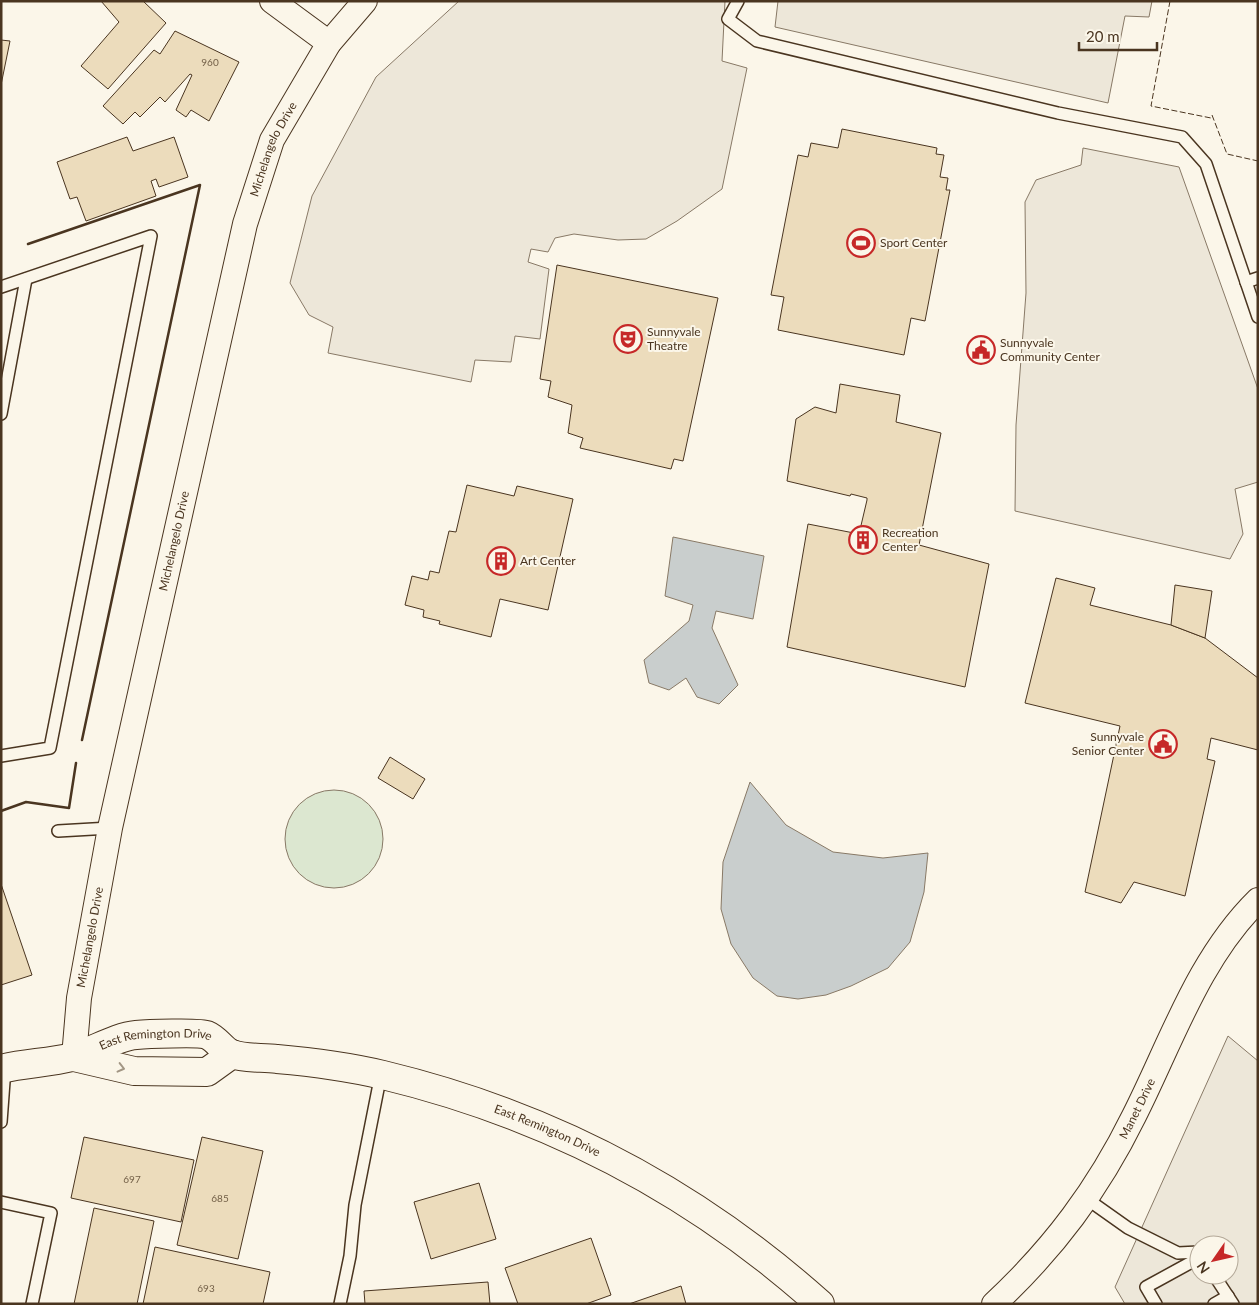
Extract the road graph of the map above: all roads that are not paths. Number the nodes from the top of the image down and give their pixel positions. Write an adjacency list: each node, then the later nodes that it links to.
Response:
1 (272, 1): 4 (street)
2 (364, 1): 4 (street, Michelangelo Drive)
3 (738, 1): 7 (lane)
4 (329, 42): 12 (street, Michelangelo Drive)
5 (1258, 278): 7 (lane)
6 (26, 279): 8 (lane); 10 (lane); 11 (lane)
7 (1246, 282): 9 (lane)
8 (1, 287)
9 (1258, 317)
10 (1, 414)
11 (1, 756)
12 (110, 828): 13 (lane); 16 (street, Michelangelo Drive)
13 (58, 832)
14 (1258, 900): 20 (street, Manet Drive)
15 (232, 1054): 16 (main road, East Remington Drive, one-way to 15); 16 (main road, East Remington Drive); 18 (main road, East Remington Drive)
16 (74, 1057): 17 (main road, East Remington Drive)
17 (3, 1068): 19 (lane)
18 (381, 1074): 27 (lane); 28 (main road, East Remington Drive)
19 (1, 1122)
20 (1087, 1199): 22 (lane); 29 (street, Manet Drive)
21 (1, 1202): 26 (lane)
22 (1189, 1252)
23 (1189, 1263): 30 (lane)
24 (1220, 1285): 25 (lane)
25 (1230, 1300): 31 (lane)
26 (32, 1304)
27 (340, 1304)
28 (820, 1304)
29 (994, 1304)
30 (1156, 1304)
31 (1214, 1304)

